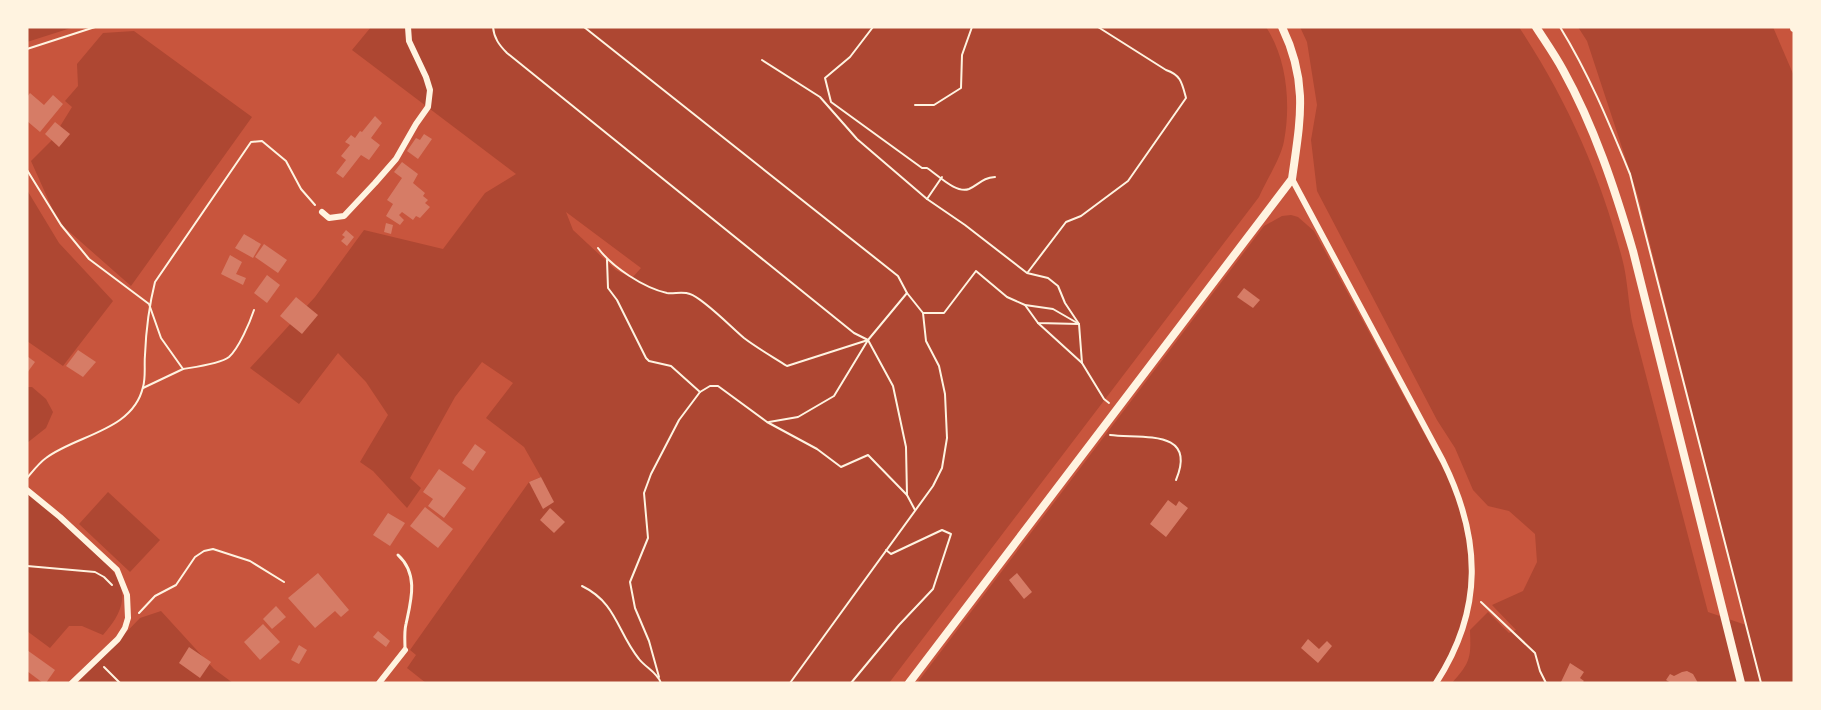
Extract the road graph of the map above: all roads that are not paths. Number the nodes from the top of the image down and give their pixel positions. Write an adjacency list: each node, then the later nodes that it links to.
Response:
1 (408, 27): 5 (street)
2 (1282, 27): 4 (street)
3 (1536, 27): 13 (street)
4 (1292, 179): 11 (street); 12 (street)
5 (322, 212)
6 (27, 490): 9 (street)
7 (398, 555): 8 (lane)
8 (405, 650): 10 (street)
9 (72, 683)
10 (379, 683)
11 (909, 683)
12 (1436, 683)
13 (1742, 683)

